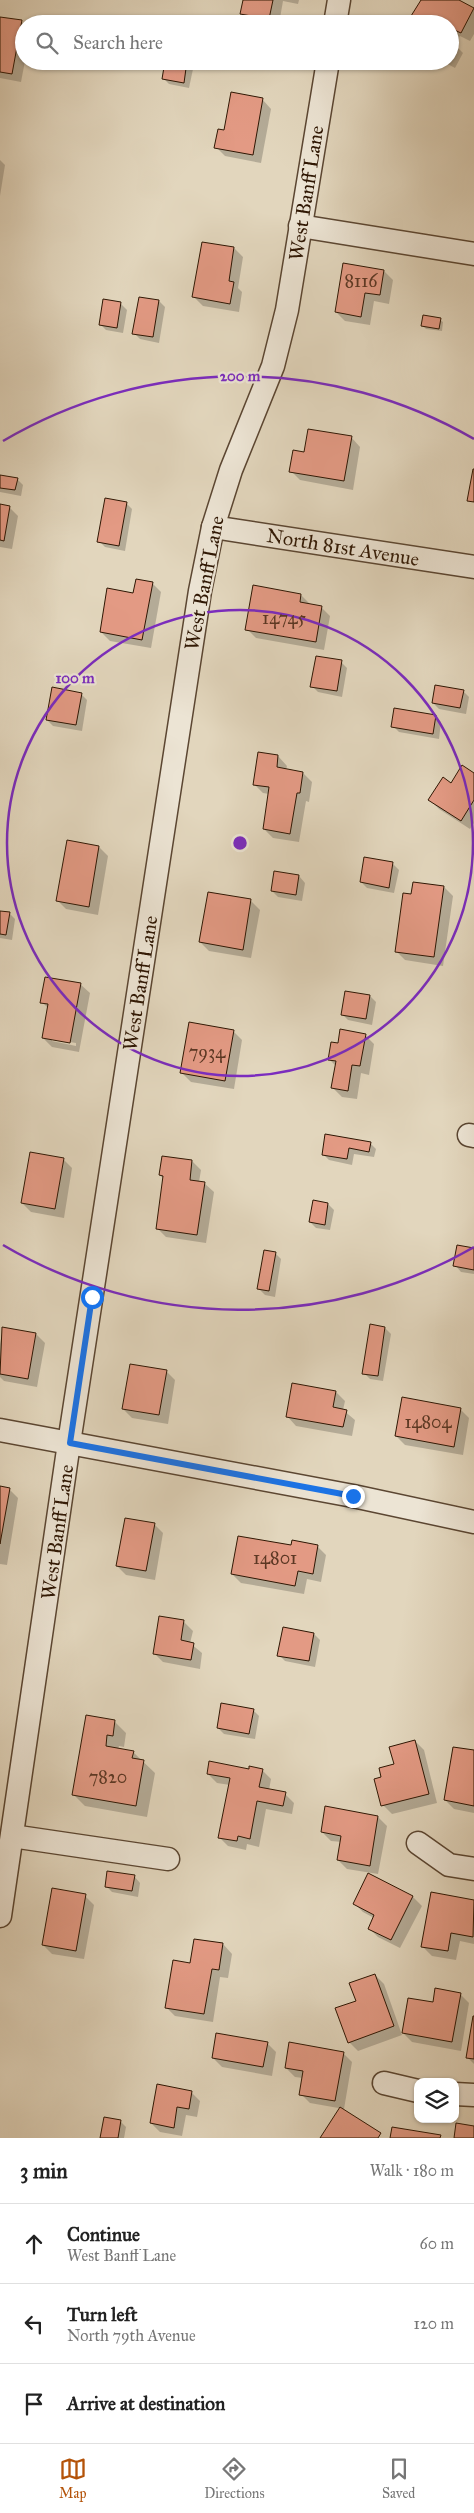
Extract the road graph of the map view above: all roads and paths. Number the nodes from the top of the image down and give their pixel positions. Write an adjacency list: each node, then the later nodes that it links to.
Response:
1 (339, 0): 2 (street)
2 (336, 15)
3 (326, 70): 4 (street, West Banff Lane)
4 (300, 226): 5 (street); 6 (street, West Banff Lane)
5 (474, 254)
6 (213, 527): 7 (street, North 81st Avenue); 9 (street, West Banff Lane)
7 (474, 567)
8 (0, 1430): 9 (street)
9 (70, 1443): 10 (street); 11 (street, West Banff Lane)
10 (474, 1522)
11 (12, 1836): 13 (street); 15 (street, West Banff Lane)
12 (418, 1843): 14 (street)
13 (168, 1859)
14 (474, 1869)
15 (0, 1916)
16 (384, 2082): 17 (street)
17 (414, 2090)
18 (459, 2094): 19 (street)
19 (474, 2095)

